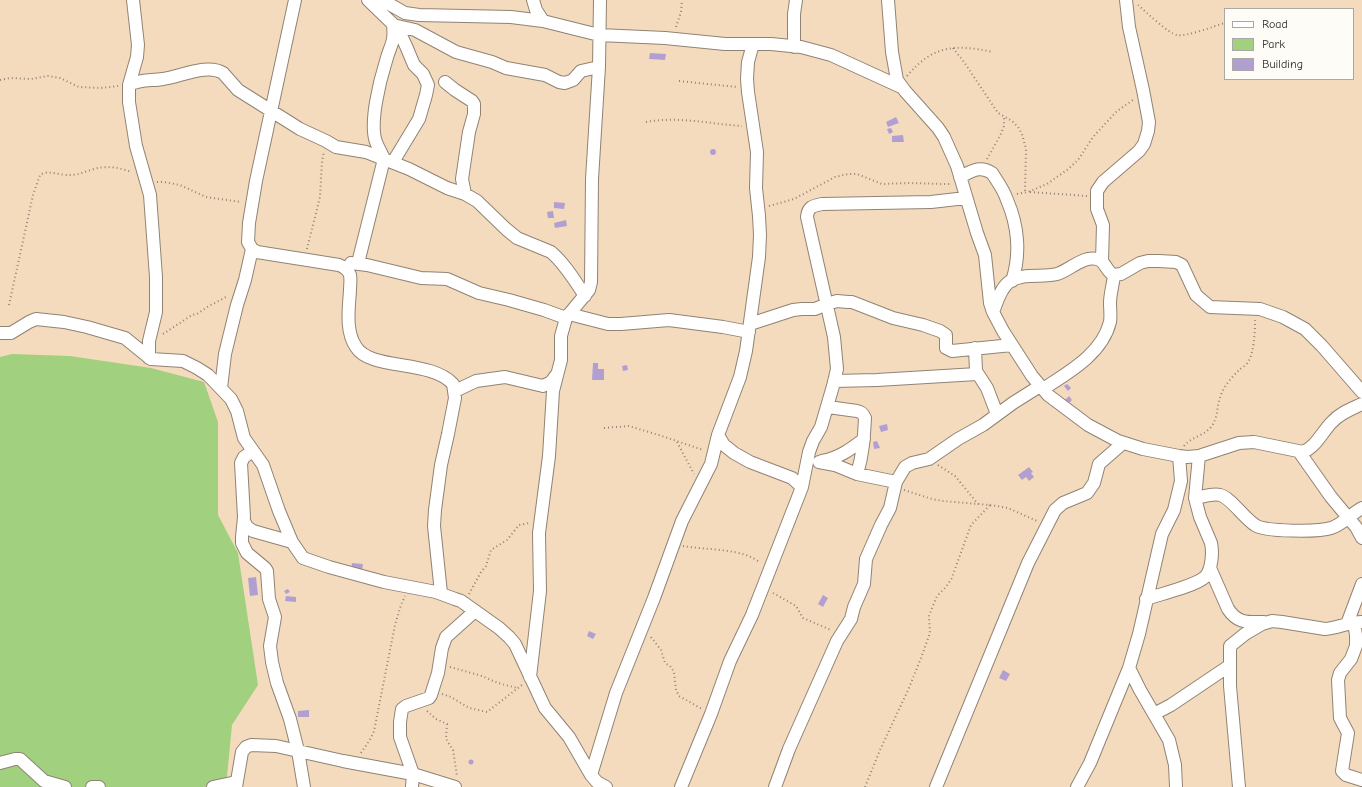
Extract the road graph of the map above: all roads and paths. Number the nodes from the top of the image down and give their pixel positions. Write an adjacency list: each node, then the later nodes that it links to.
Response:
1 (133, 0): 24 (street)
2 (295, 0): 28 (street)
3 (368, 0): 13 (street)
4 (382, 0): 11 (street)
5 (533, 0): 11 (street)
6 (600, 0): 14 (street)
7 (682, 0): 15 (path)
8 (796, 0): 17 (street)
9 (888, 0): 25 (street)
10 (1132, 2): 12 (path); 27 (street)
11 (543, 21): 14 (street)
12 (1224, 23)
13 (393, 25): 20 (street); 33 (street); 33 (street)
14 (599, 34): 15 (street); 20 (street)
15 (673, 38): 16 (street)
16 (753, 44): 17 (street); 26 (street)
17 (794, 47): 25 (street)
18 (952, 48): 19 (path); 25 (path); 29 (path)
19 (992, 52)
20 (599, 67): 53 (street)
21 (0, 80): 24 (path)
22 (678, 80): 26 (path)
23 (445, 82): 39 (street)
24 (129, 85): 28 (street); 36 (street)
25 (900, 86): 35 (street)
26 (748, 88): 31 (street)
27 (1144, 93): 38 (path); 41 (street)
28 (271, 111): 32 (street); 43 (street)
29 (1004, 118): 34 (path); 37 (path)
30 (646, 122): 31 (path)
31 (753, 127): 44 (street)
32 (326, 141): 33 (street); 46 (path)
33 (388, 160): 39 (street); 49 (street)
34 (984, 168): 35 (street); 40 (street)
35 (961, 180): 42 (street); 44 (path)
36 (146, 181): 43 (path); 55 (path); 61 (street)
37 (1024, 192): 38 (path); 40 (path)
38 (1028, 192): 41 (path)
39 (465, 194): 53 (street)
40 (1005, 195): 51 (street)
41 (1096, 196): 47 (street)
42 (966, 198): 54 (street); 57 (street)
43 (252, 202): 45 (street)
44 (758, 209): 59 (street)
45 (252, 249): 46 (street); 52 (street)
46 (303, 260): 48 (street)
47 (1102, 261): 50 (street); 51 (street)
48 (324, 263): 49 (street); 70 (street)
49 (358, 264): 58 (street)
50 (1114, 275): 56 (street); 68 (street)
51 (1012, 281): 57 (street)
52 (240, 294): 61 (path); 69 (street)
53 (585, 296): 58 (street)
54 (827, 304): 59 (street); 63 (street); 67 (street)
55 (9, 305)
56 (1256, 309): 71 (street); 83 (path)
57 (993, 312): 62 (street)
58 (567, 316): 59 (street); 65 (street)
59 (749, 328): 76 (street)
60 (0, 333): 64 (street)
61 (149, 344): 64 (street)
62 (1012, 345): 63 (street); 68 (street)
63 (975, 348): 66 (street)
64 (149, 358): 69 (street)
65 (558, 373): 70 (street); 98 (street)
66 (977, 374): 67 (street); 74 (street)
67 (834, 381): 73 (street)
68 (1042, 387): 74 (street); 79 (street)
69 (221, 388): 80 (street)
70 (455, 391): 108 (street)
71 (1362, 392)
72 (1362, 404): 81 (street)
73 (828, 407): 77 (street); 87 (street)
74 (997, 414): 85 (street)
75 (604, 428): 78 (path)
76 (718, 435): 82 (street); 91 (street)
77 (864, 439): 86 (street); 88 (street)
78 (677, 441): 82 (path); 89 (path)
79 (1123, 443): 83 (street); 99 (street)
80 (253, 451): 97 (street); 101 (street)
81 (1300, 453): 84 (street); 96 (street)
82 (714, 454): 89 (street)
83 (1177, 456): 84 (street); 109 (street)
84 (1199, 456): 92 (street)
85 (928, 459): 90 (street); 93 (path)
86 (819, 462): 87 (street); 88 (street)
87 (806, 470): 91 (street)
88 (857, 474): 90 (street)
89 (700, 485): 102 (street)
90 (896, 485): 93 (path); 115 (street)
91 (802, 487): 104 (street)
92 (1196, 498): 96 (street); 103 (street)
93 (978, 504): 94 (path)
94 (990, 505): 99 (path); 141 (path)
95 (1362, 507): 96 (street)
96 (1348, 517): 100 (street)
97 (244, 521): 101 (street); 125 (street)
98 (540, 526): 110 (path); 119 (street)
99 (1047, 526): 142 (street)
100 (1362, 538)
101 (292, 542): 106 (street)
102 (673, 547): 104 (path); 114 (street)
103 (1210, 568): 109 (street); 112 (street)
104 (768, 573): 107 (street)
105 (1362, 584): 113 (street)
106 (409, 586): 108 (street); 127 (path)
107 (763, 587): 115 (path); 123 (street)
108 (440, 594): 110 (street)
109 (1146, 599): 118 (street)
110 (461, 601): 111 (street)
111 (475, 611): 116 (street); 119 (street)
112 (1267, 622): 113 (street); 117 (street)
113 (1354, 623): 129 (street)
114 (643, 625): 123 (path); 131 (street)
115 (841, 634): 140 (street)
116 (440, 663): 120 (path); 121 (street)
117 (1229, 666): 124 (street); 145 (street)
118 (1129, 668): 124 (street); 143 (street)
119 (531, 678): 120 (path); 131 (street)
120 (517, 688): 121 (path)
121 (432, 692): 122 (street)
122 (416, 702): 128 (street); 130 (path)
123 (712, 714): 139 (street)
124 (1154, 714): 144 (street)
125 (298, 751): 127 (street); 132 (street); 137 (street)
126 (0, 763): 133 (street)
127 (353, 763): 128 (street)
128 (413, 774): 130 (street); 138 (street)
129 (1361, 782)
130 (456, 783)
131 (598, 783)
132 (236, 785): 136 (street)
133 (65, 787)
134 (92, 787): 135 (street)
135 (99, 787)
136 (213, 787)
137 (304, 787)
138 (412, 787)
139 (681, 787)
140 (776, 787)
141 (865, 787)
142 (936, 787)
143 (1077, 787)
144 (1176, 787)
145 (1239, 787)

